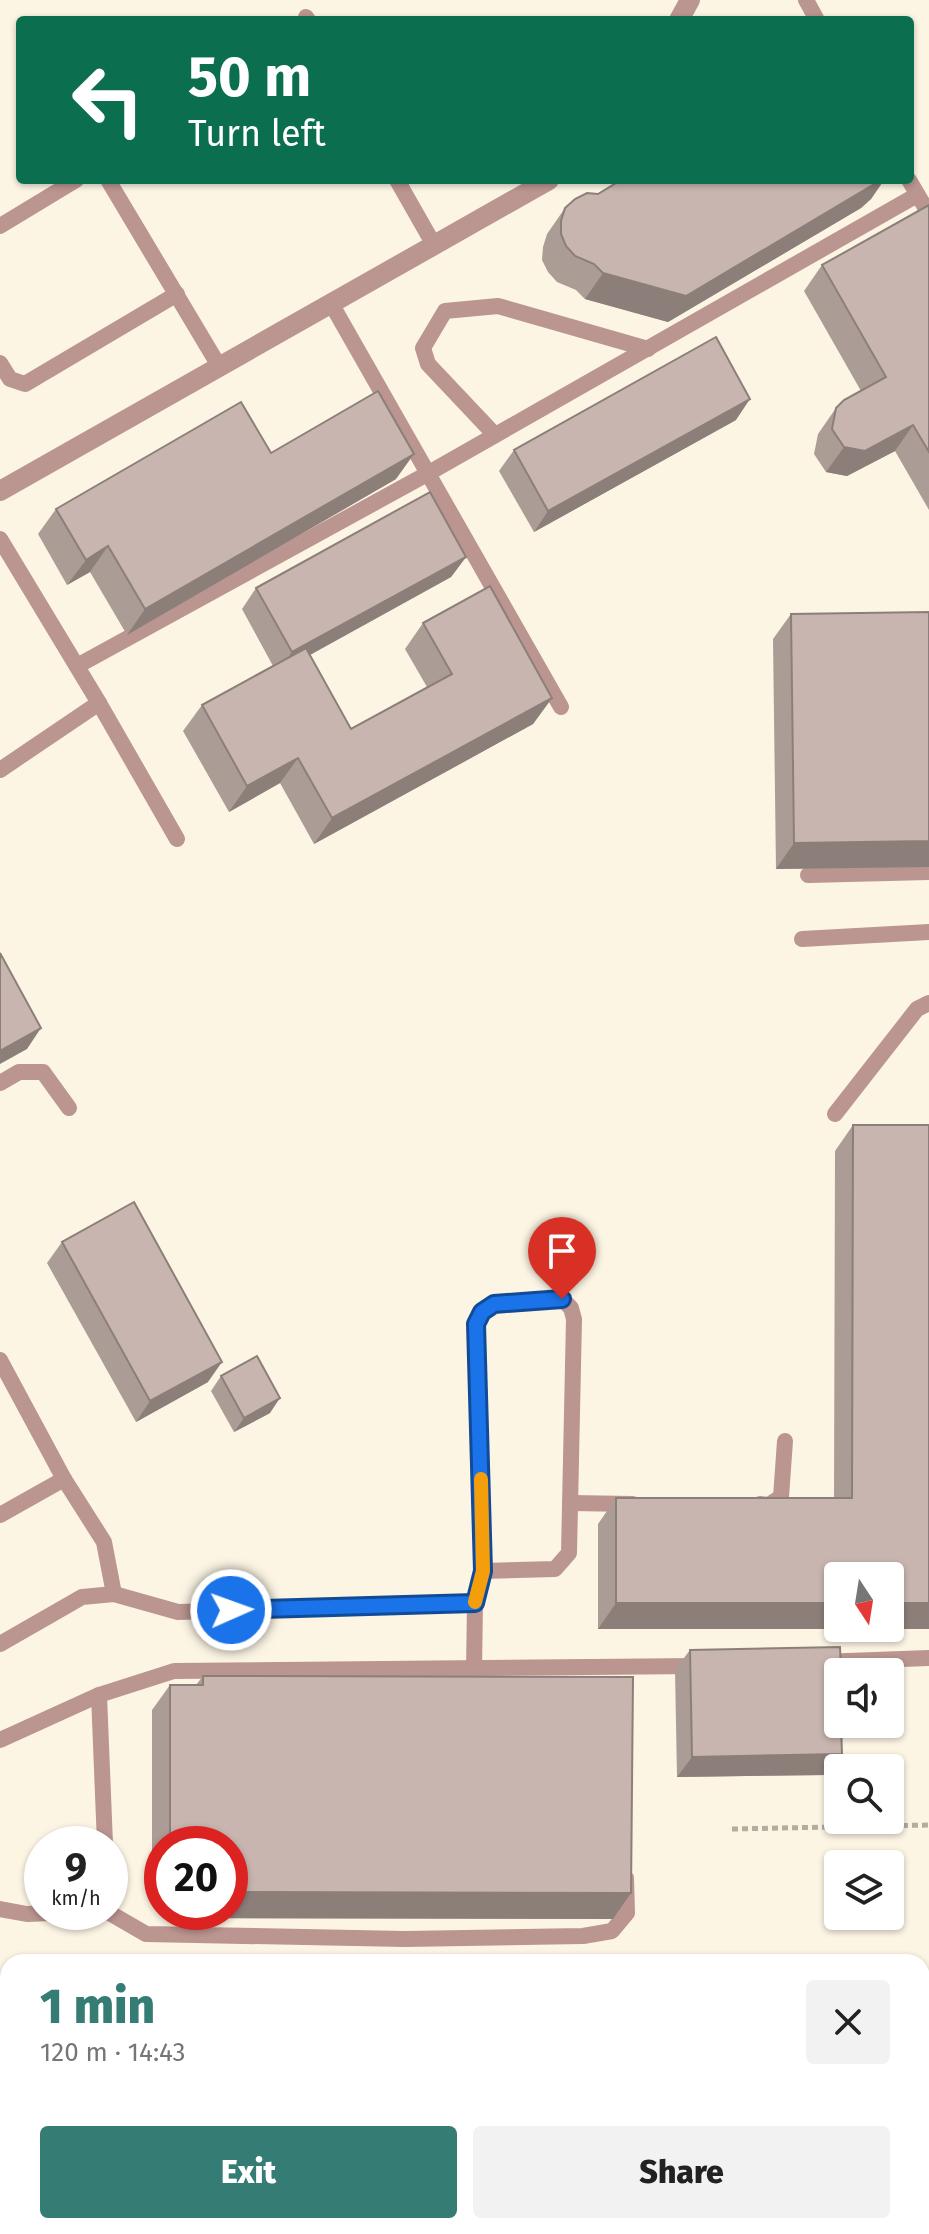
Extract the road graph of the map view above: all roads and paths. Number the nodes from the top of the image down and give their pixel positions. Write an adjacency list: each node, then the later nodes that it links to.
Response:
1 (69, 184): 7 (lane)
2 (110, 184): 9 (lane)
3 (399, 184): 8 (lane)
4 (542, 184): 8 (street)
5 (913, 187): 6 (lane); 11 (lane)
6 (929, 214)
7 (0, 226)
8 (434, 245): 10 (street)
9 (177, 294): 12 (lane); 13 (lane)
10 (332, 305): 13 (street); 15 (lane)
11 (648, 349): 14 (lane); 14 (lane)
12 (0, 363)
13 (219, 366): 16 (street)
14 (495, 435): 15 (lane)
15 (427, 474): 18 (lane); 20 (lane)
16 (0, 491)
17 (0, 539): 18 (lane)
18 (77, 666): 19 (lane)
19 (99, 703): 21 (lane); 22 (lane)
20 (561, 707)
21 (0, 770)
22 (177, 839)
23 (929, 872): 24 (lane)
24 (808, 875)
25 (929, 932): 26 (lane)
26 (802, 939)
27 (929, 1003): 30 (lane)
28 (0, 1083): 29 (lane)
29 (69, 1108)
30 (835, 1114)
31 (0, 1360): 33 (lane)
32 (785, 1441): 36 (lane)
33 (64, 1479): 37 (lane); 39 (lane)
34 (570, 1503): 35 (lane); 38 (lane); 38 (lane)
35 (647, 1504)
36 (738, 1504)
37 (0, 1515)
38 (483, 1571): 40 (lane)
39 (114, 1594): 40 (lane); 41 (lane)
40 (475, 1603): 45 (lane)
41 (0, 1644)
42 (929, 1658): 43 (lane)
43 (807, 1662)
44 (716, 1665): 45 (lane)
45 (474, 1670): 46 (lane)
46 (99, 1695): 47 (lane); 49 (lane)
47 (0, 1740)
48 (929, 1825): 50 (path)
49 (104, 1826)
50 (732, 1829)
51 (626, 1867): 54 (lane)
52 (0, 1909): 53 (lane)
53 (24, 1913)
54 (128, 1924)

